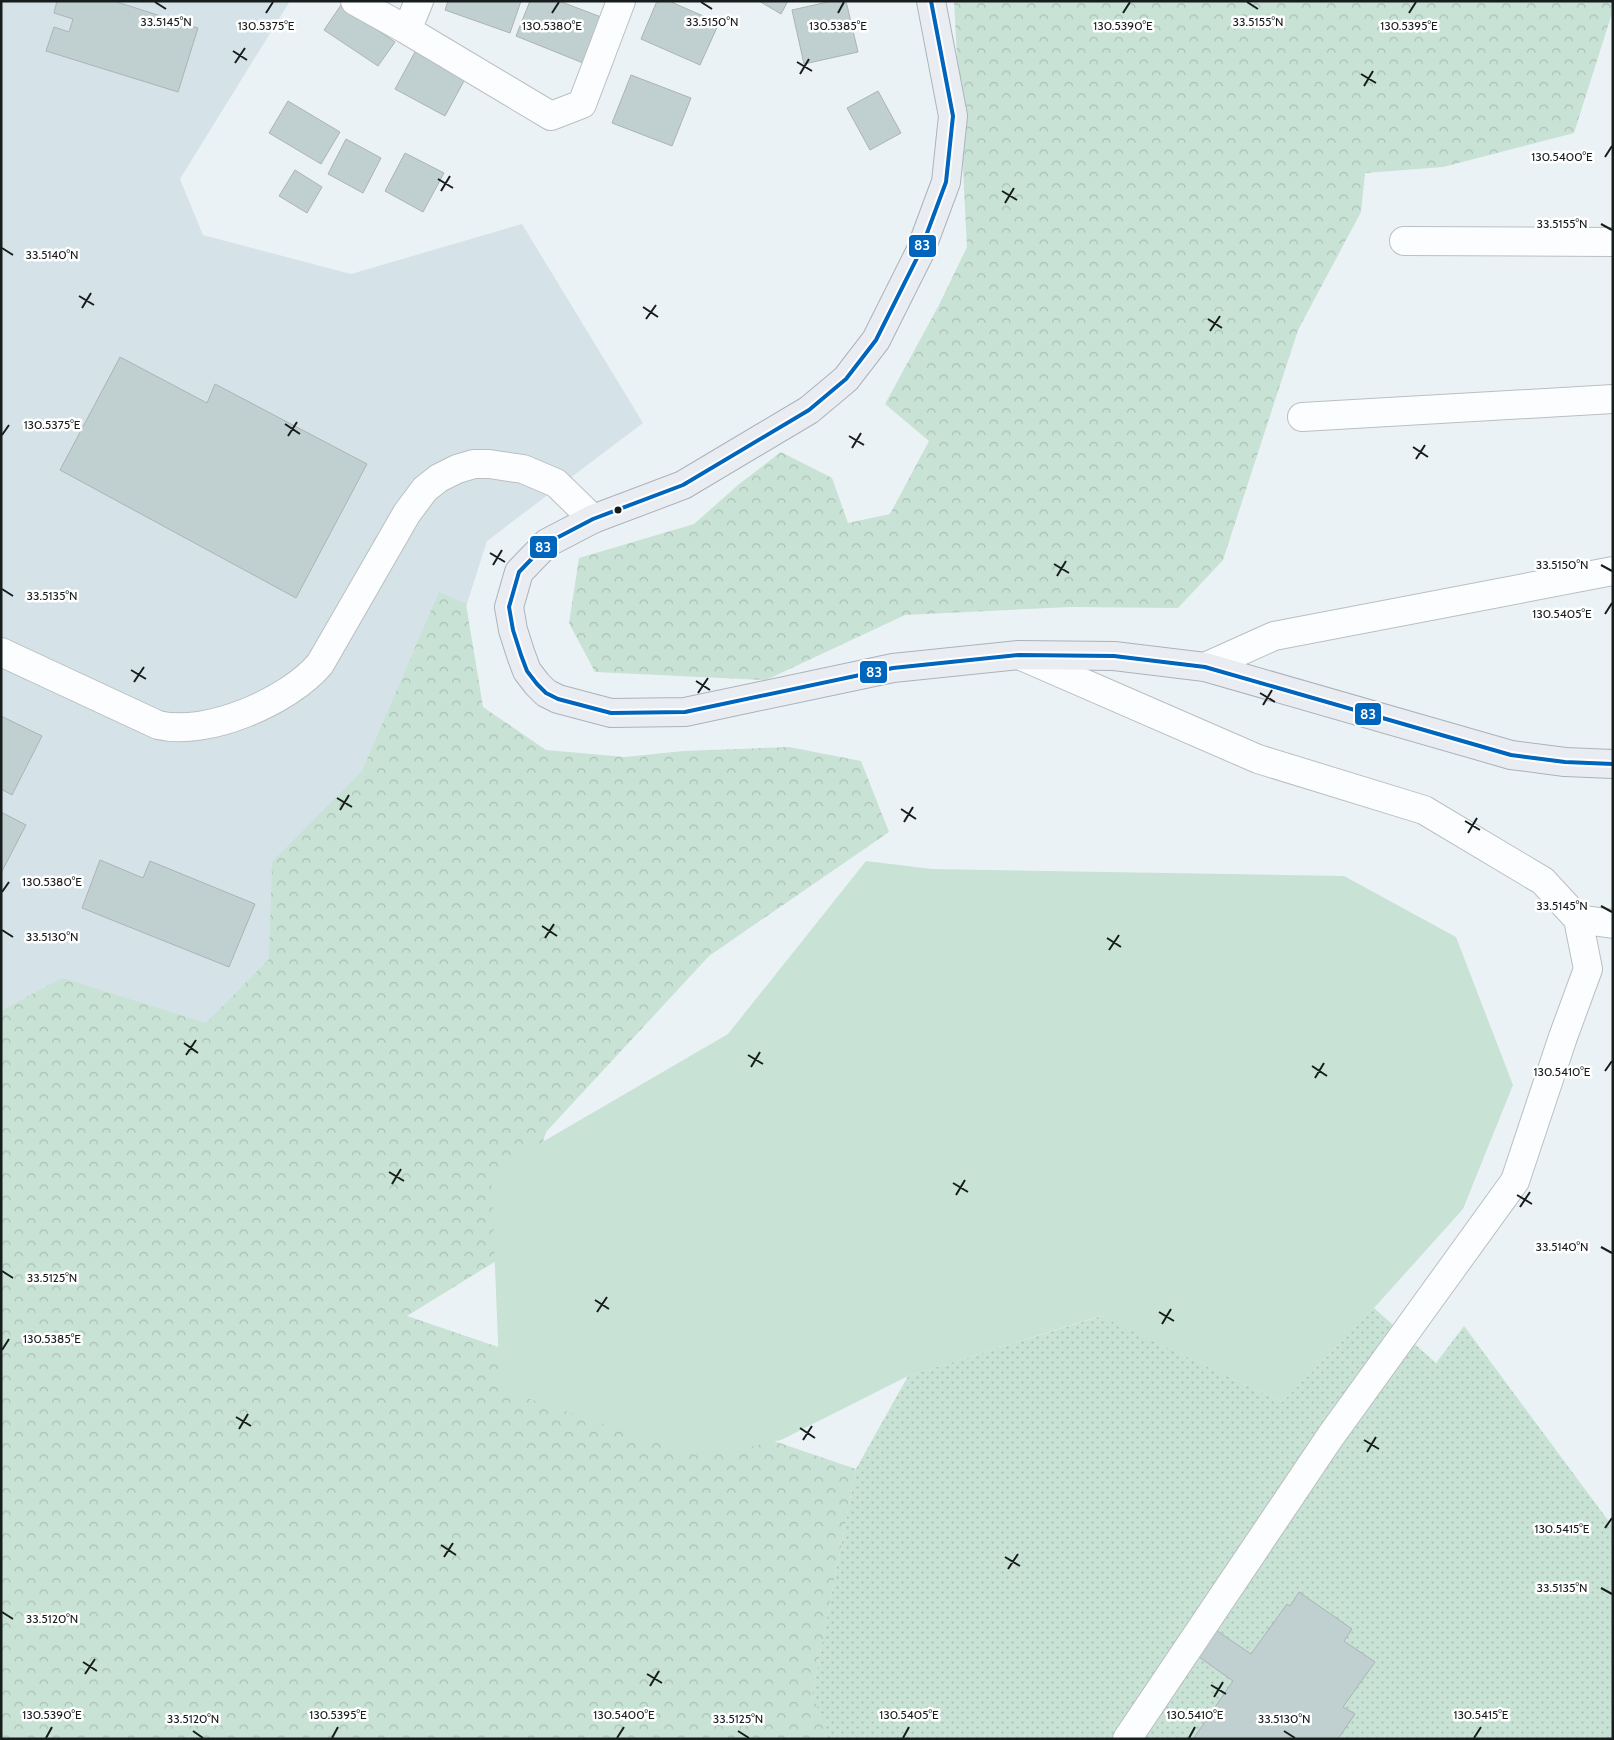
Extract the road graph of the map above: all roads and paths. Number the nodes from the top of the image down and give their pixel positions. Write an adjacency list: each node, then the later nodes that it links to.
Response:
1 (355, 1): 5 (street)
2 (419, 1): 5 (street)
3 (621, 1): 5 (street)
4 (930, 1): 10 (main road)
5 (407, 30)
6 (1404, 241): 7 (street)
7 (1613, 242)
8 (1613, 399): 9 (street)
9 (1302, 417)
10 (593, 518): 12 (street); 13 (main road)
11 (1613, 571): 14 (street)
12 (1, 652)
13 (1019, 655): 14 (main road); 16 (street)
14 (1205, 667): 15 (main road)
15 (1613, 764)
16 (1578, 919): 17 (street); 18 (street)
17 (1613, 924)
18 (1127, 1739)

